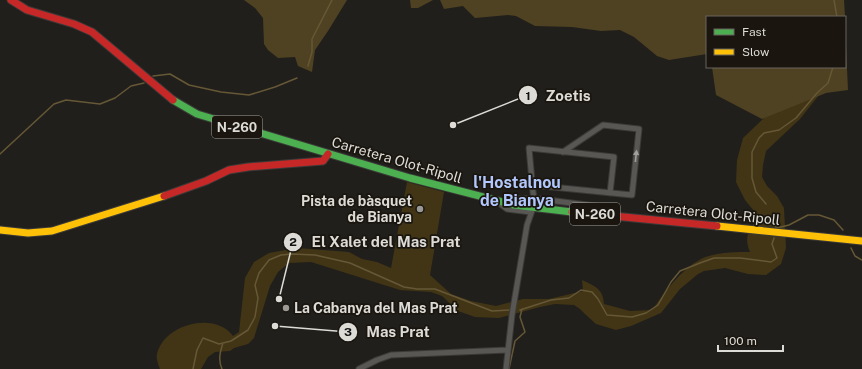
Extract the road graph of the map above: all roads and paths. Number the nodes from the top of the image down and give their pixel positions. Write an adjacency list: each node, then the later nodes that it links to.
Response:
1 (11, 0): 3 (main road, Carretera Olot-Ripoll / N-260)
2 (563, 152): 4 (street); 6 (street); 6 (street, one-way to 2)
3 (328, 154): 8 (main road, Carretera Olot-Ripoll / N-260); 11 (main road)
4 (532, 185): 5 (street); 6 (street)
5 (533, 192): 7 (street); 9 (street)
6 (610, 193)
7 (535, 199): 9 (street); 9 (street); 10 (street)
8 (497, 201): 9 (main road, Carretera Olot-Ripoll / N-260); 9 (street)
9 (531, 207): 10 (main road, Carretera Olot-Ripoll / N-260); 13 (street)
10 (594, 214): 12 (main road, Carretera Olot-Ripoll / N-260)
11 (0, 230)
12 (862, 241)
13 (507, 350): 14 (street); 15 (street)
14 (359, 369)
15 (506, 369)

